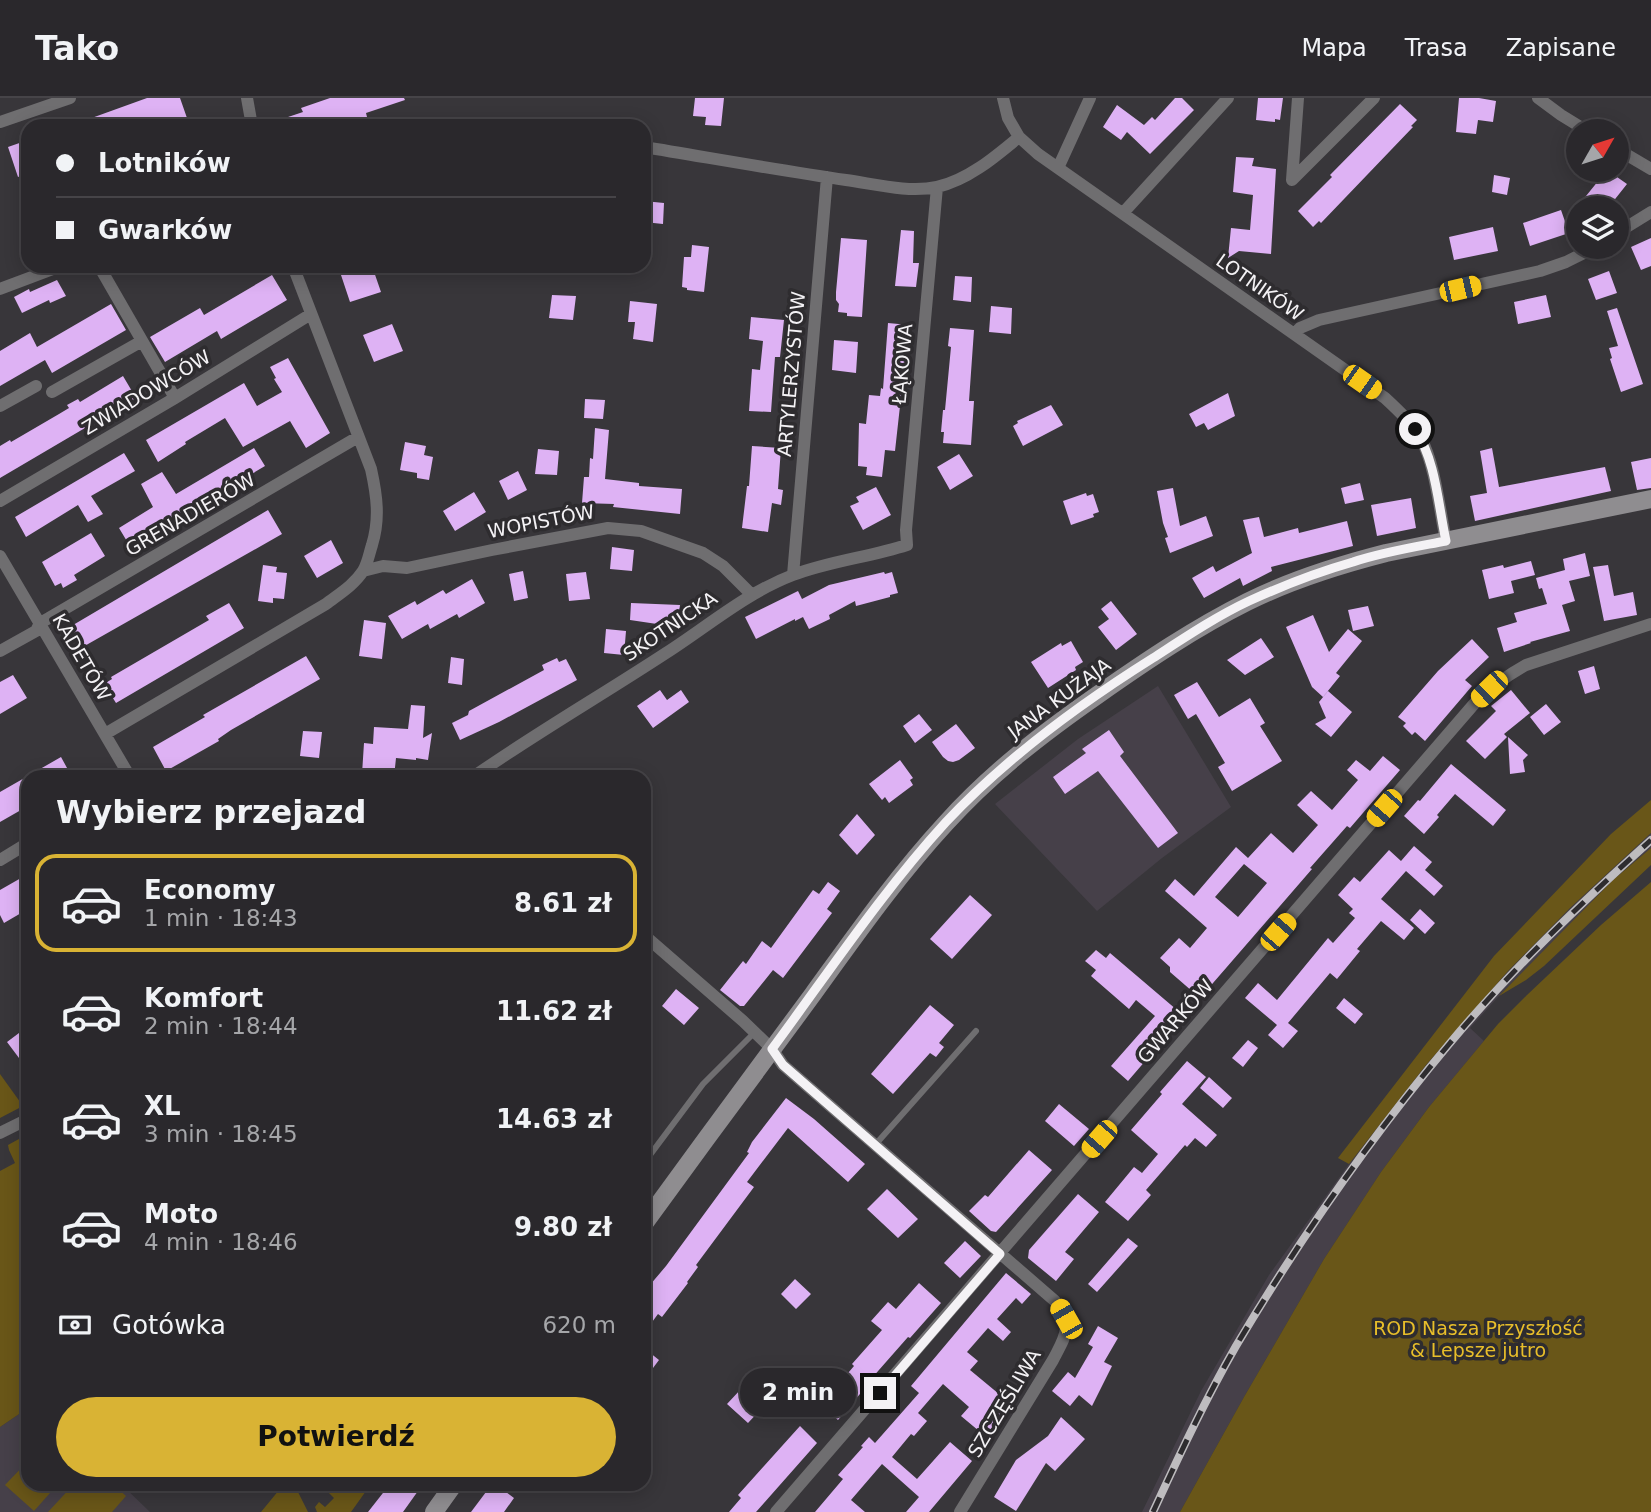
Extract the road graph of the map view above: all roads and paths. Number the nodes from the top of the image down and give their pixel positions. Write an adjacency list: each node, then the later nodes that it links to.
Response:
1 (70, 98): 11 (street)
2 (247, 98): 9 (street)
3 (1003, 98): 12 (street, LOTNIKÓW)
4 (1090, 98): 15 (street)
5 (1228, 98): 20 (street)
6 (1298, 98): 7 (street)
7 (1374, 98)
8 (1538, 98): 10 (street)
9 (251, 119)
10 (1568, 119)
11 (0, 122)
12 (1019, 137): 15 (street, LOTNIKÓW); 18 (street)
13 (651, 148): 17 (street)
14 (1629, 156): 16 (street)
15 (1058, 168): 20 (street, LOTNIKÓW)
16 (1651, 169)
17 (827, 177): 18 (street); 41 (street, ARTYLERZYSTÓW)
18 (937, 187): 38 (street, ŁĄKOWA)
19 (1651, 212): 21 (street)
20 (1123, 213): 28 (street, LOTNIKÓW)
21 (1629, 226)
22 (1572, 259): 28 (street)
23 (42, 273): 26 (street)
24 (103, 273): 29 (street)
25 (296, 273): 27 (street)
26 (0, 289)
27 (311, 314): 32 (street, ZWIADOWCÓW); 34 (street)
28 (1294, 334): 37 (street, LOTNIKÓW)
29 (142, 341): 31 (street); 32 (street)
30 (36, 386): 33 (street)
31 (52, 392)
32 (175, 398): 36 (street, ZWIADOWCÓW)
33 (0, 406)
34 (358, 437): 40 (street); 43 (street, GRENADIERÓW)
35 (1651, 499): 37 (street, JANA KUŻAJA)
36 (0, 501)
37 (1446, 541): 54 (street, JANA KUŻAJA)
38 (907, 545): 41 (street, SKOTNICKA)
39 (0, 556): 43 (street, KADETÓW)
40 (363, 571): 42 (street, WOPISTÓW); 46 (street)
41 (793, 575): 42 (street, SKOTNICKA)
42 (752, 595): 48 (street, SKOTNICKA)
43 (40, 624): 45 (street, GRENADIERÓW); 46 (street, KADETÓW)
44 (1651, 624): 60 (street, GWARKÓW)
45 (0, 651)
46 (105, 734): 47 (street, KADETÓW)
47 (126, 770)
48 (483, 770)
49 (21, 848): 50 (street)
50 (0, 860)
51 (651, 941): 53 (street, SZCZĘŚLIWA)
52 (976, 1031): 57 (lane)
53 (755, 1032): 54 (street, SZCZĘŚLIWA); 58 (lane)
54 (772, 1049): 57 (street, SZCZĘŚLIWA); 59 (street, JANA KUŻAJA)
55 (21, 1122): 56 (street)
56 (0, 1133)
57 (875, 1145): 60 (street, SZCZĘŚLIWA)
58 (651, 1155)
59 (651, 1214)
60 (1000, 1254): 63 (street, GWARKÓW); 64 (street, SZCZĘŚLIWA)
61 (449, 1491): 62 (street)
62 (433, 1512)
63 (776, 1512)
64 (960, 1512)

